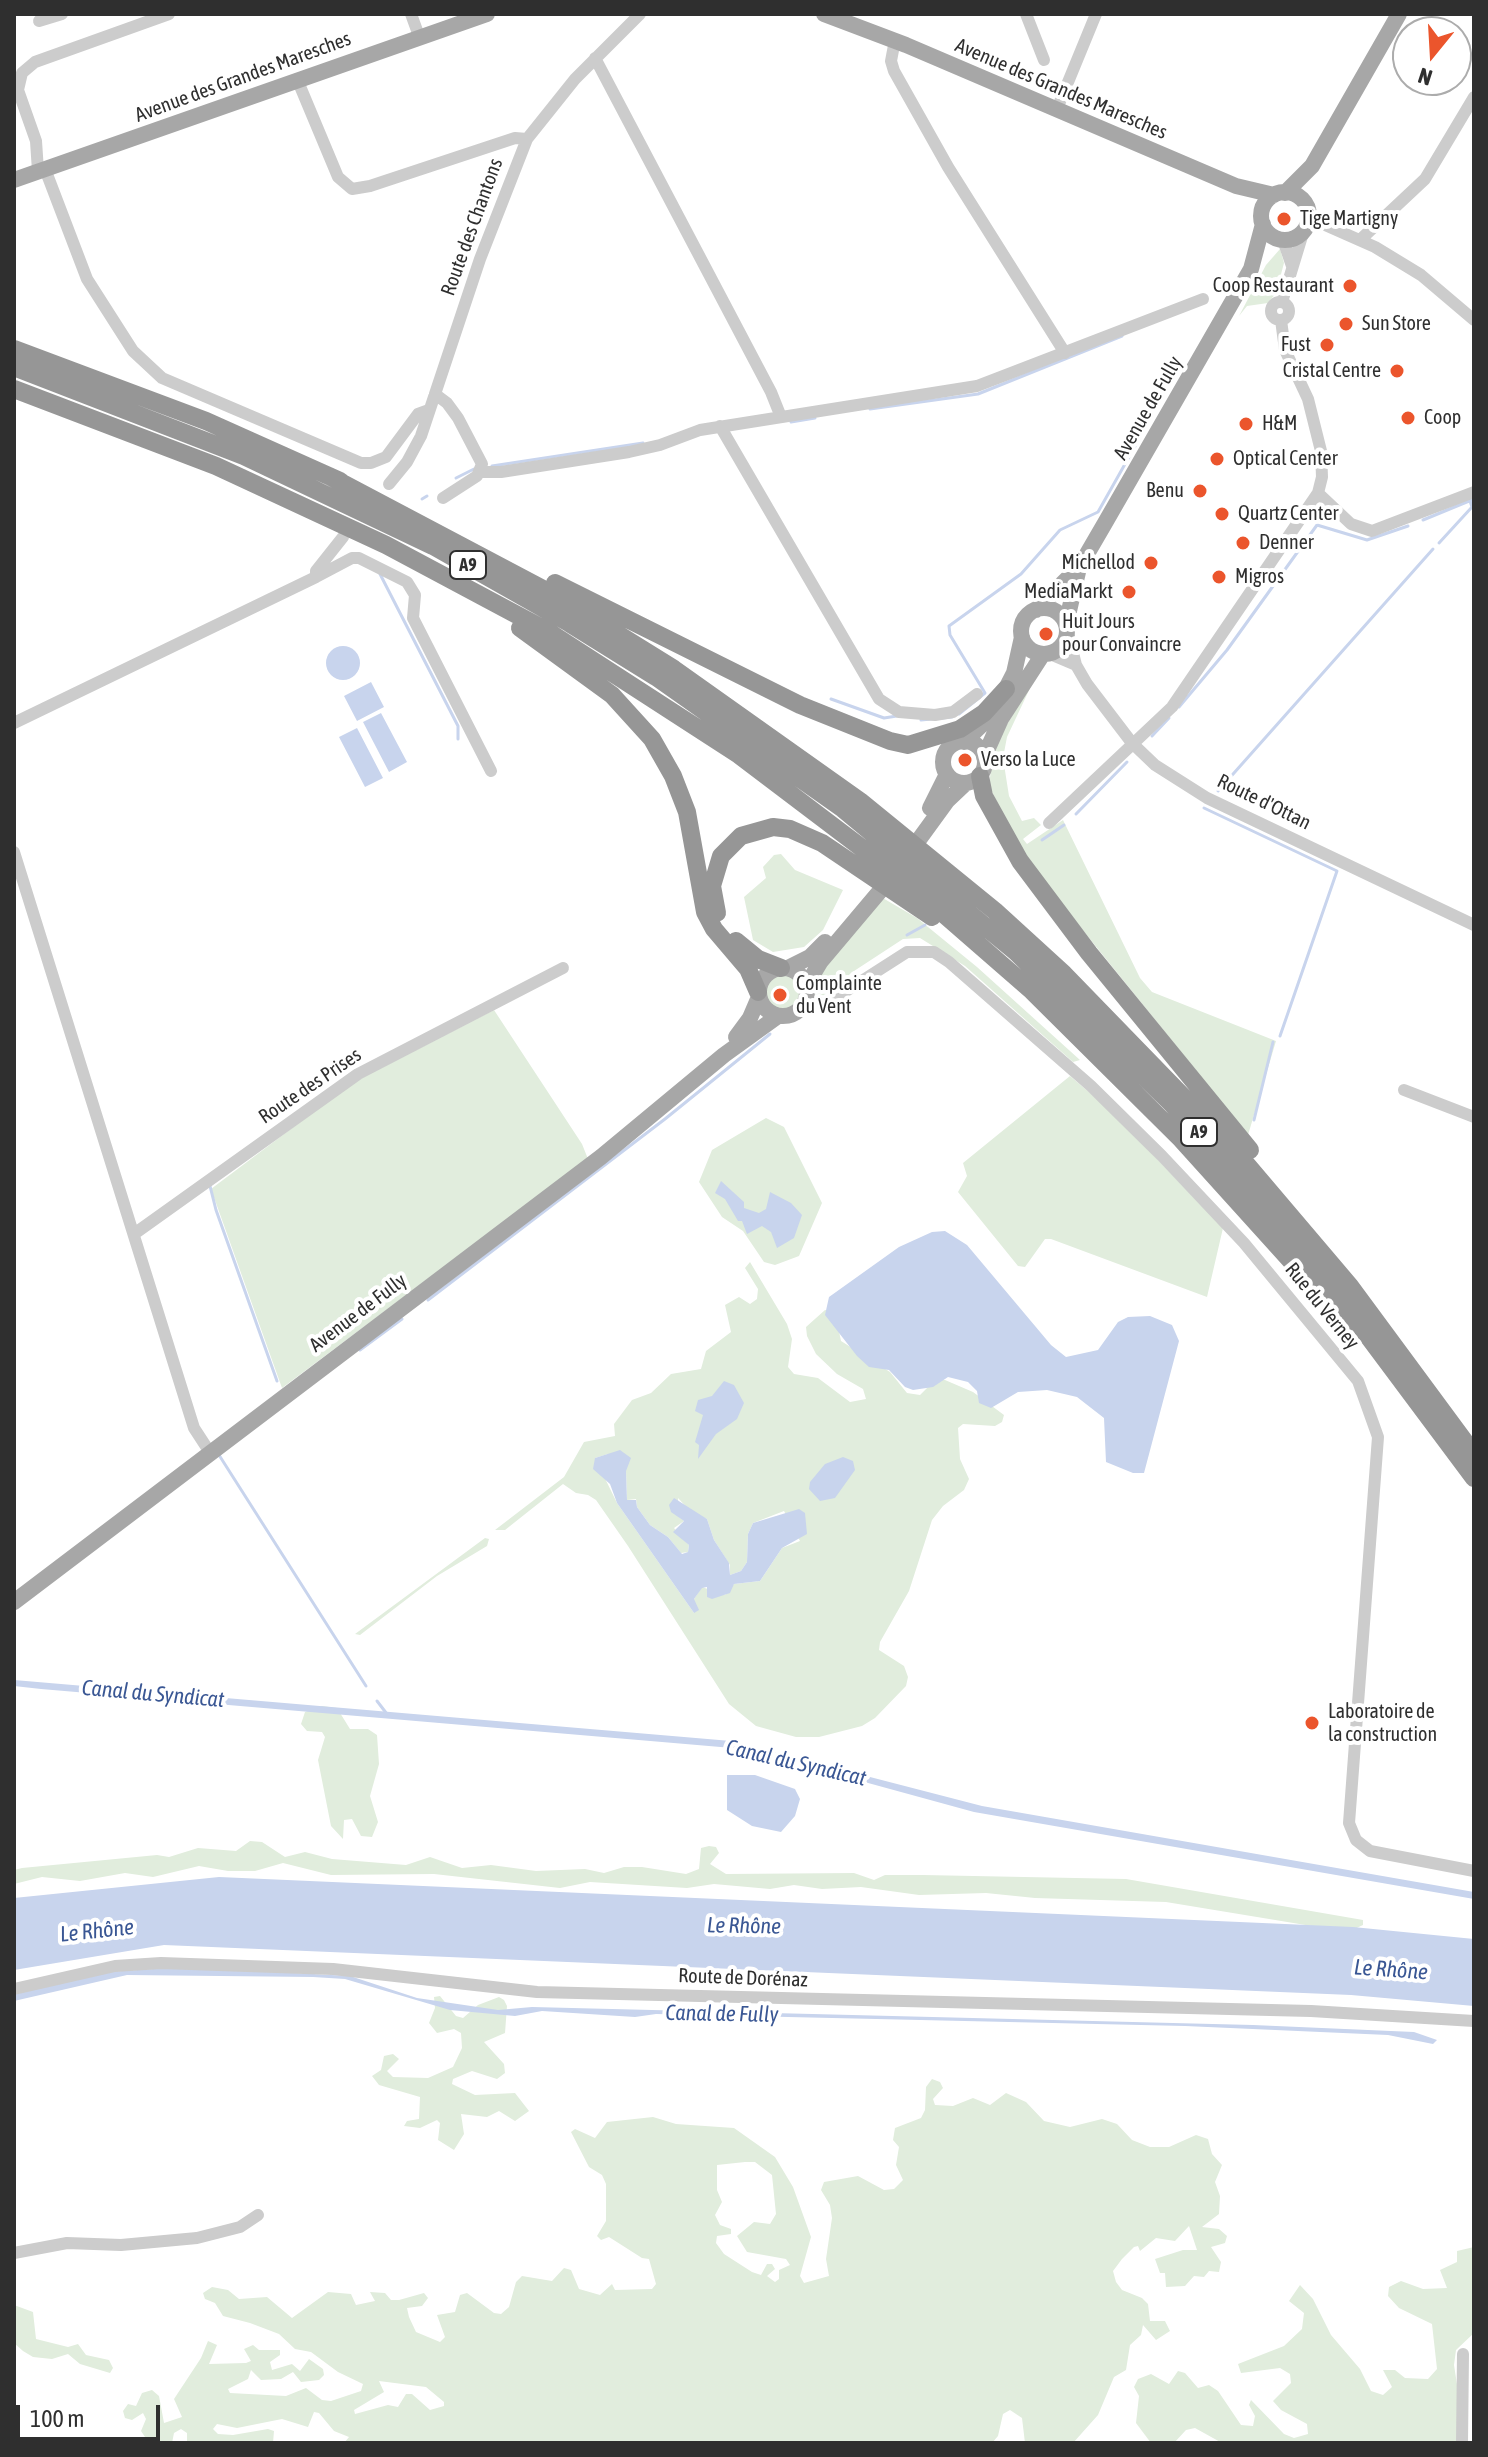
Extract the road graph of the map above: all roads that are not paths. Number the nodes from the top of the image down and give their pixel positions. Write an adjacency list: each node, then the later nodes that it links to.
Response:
1 (62, 14): 10 (street)
2 (169, 14): 20 (street)
3 (411, 14): 11 (street)
4 (487, 14): 11 (main road, Avenue des Grandes Maresches)
5 (640, 14): 13 (street, Route des Chantons)
6 (824, 14): 12 (main road, Avenue des Grandes Maresches)
7 (1026, 14): 14 (street)
8 (1096, 14): 17 (street)
9 (1399, 14): 19 (main road)
10 (39, 21)
11 (419, 36): 15 (main road, Avenue des Grandes Maresches)
12 (895, 40): 17 (main road, Avenue des Grandes Maresches); 35 (street)
13 (595, 58): 18 (street, Route des Chantons); 40 (street)
14 (1044, 60)
15 (297, 79): 18 (street); 20 (main road, Avenue des Grandes Maresches)
16 (1474, 97): 29 (street)
17 (1057, 109): 22 (main road, Avenue des Grandes Maresches)
18 (527, 139): 38 (street, Route des Chantons)
19 (1312, 166): 23 (main road); 24 (main road)
20 (42, 170): 21 (main road, Avenue des Grandes Maresches); 39 (street)
21 (14, 180)
22 (1236, 186): 23 (main road, Avenue des Grandes Maresches); 25 (main road, Avenue des Grandes Maresches)
23 (1280, 194): 24 (main road); 25 (main road)
24 (1307, 208): 26 (street); 27 (main road)
25 (1262, 220): 28 (main road); 31 (main road, Avenue de Fully)
26 (1323, 224): 27 (street); 29 (street)
27 (1304, 231): 28 (main road); 30 (street)
28 (1283, 240): 30 (street); 31 (main road, Avenue de Fully)
29 (1360, 240): 33 (street)
30 (1292, 266): 46 (street)
31 (1251, 269): 50 (main road, Avenue de Fully)
32 (1203, 299): 35 (street)
33 (1474, 320)
34 (14, 349): 43 (highway, A9)
35 (1065, 353): 40 (street)
36 (14, 367): 85 (highway, A9)
37 (14, 389): 49 (highway)
38 (435, 394): 39 (street, Route des Chantons); 42 (street)
39 (429, 410): 44 (street, Route des Chantons)
40 (781, 417): 41 (street)
41 (720, 426): 42 (street); 58 (street)
42 (480, 472): 47 (street)
43 (329, 476): 62 (highway); 84 (highway, A9)
44 (389, 484)
45 (1474, 492): 46 (street)
46 (1318, 493): 60 (street)
47 (443, 498)
48 (343, 537): 51 (street)
49 (386, 545): 76 (highway); 79 (highway)
50 (1080, 566): 52 (main road, Avenue de Fully); 53 (main road, Avenue de Fully)
51 (316, 577): 59 (street); 64 (street)
52 (1036, 610): 53 (main road); 54 (main road)
53 (1067, 627): 55 (main road); 56 (street, Route d'Ottan)
54 (1022, 637): 55 (main road); 57 (main road)
55 (1046, 654): 56 (street); 63 (main road)
56 (1076, 665): 60 (street, Route d'Ottan)
57 (1006, 689): 61 (main road); 62 (highway)
58 (977, 694)
59 (14, 723)
60 (1132, 743): 68 (street); 72 (street, Route d'Ottan)
61 (957, 744): 62 (highway); 63 (main road); 65 (main road)
62 (908, 745)
63 (984, 757): 66 (main road)
64 (491, 771)
65 (947, 774): 66 (main road); 67 (main road)
66 (973, 780): 67 (main road); 84 (highway)
67 (934, 812): 71 (main road)
68 (1049, 823)
69 (14, 852): 70 (street)
70 (18, 878): 83 (street)
71 (870, 897): 74 (main road); 75 (main road)
72 (1474, 925)
73 (563, 968): 83 (street, Route des Prises)
74 (784, 968): 75 (main road); 76 (main road); 79 (highway)
75 (806, 986): 77 (main road)
76 (759, 994): 78 (main road); 80 (main road, Avenue de Fully)
77 (804, 1004): 78 (main road); 90 (street, Rue du Verney)
78 (778, 1016): 80 (main road, Avenue de Fully)
79 (1074, 1030): 85 (highway)
80 (724, 1055): 86 (main road, Avenue de Fully)
81 (1404, 1090): 82 (street)
82 (1474, 1117)
83 (134, 1234): 86 (street)
84 (1398, 1348): 87 (highway, A9)
85 (1446, 1438): 88 (highway, A9)
86 (209, 1451): 89 (main road, Avenue de Fully)
87 (1474, 1454)
88 (1474, 1478)
89 (14, 1602)
90 (1474, 1871)
91 (14, 1989): 92 (street, Route de Dorénaz)
92 (1474, 2021)
93 (258, 2215): 94 (street)
94 (14, 2253)
95 (1463, 2354): 96 (street)
96 (1462, 2443)

